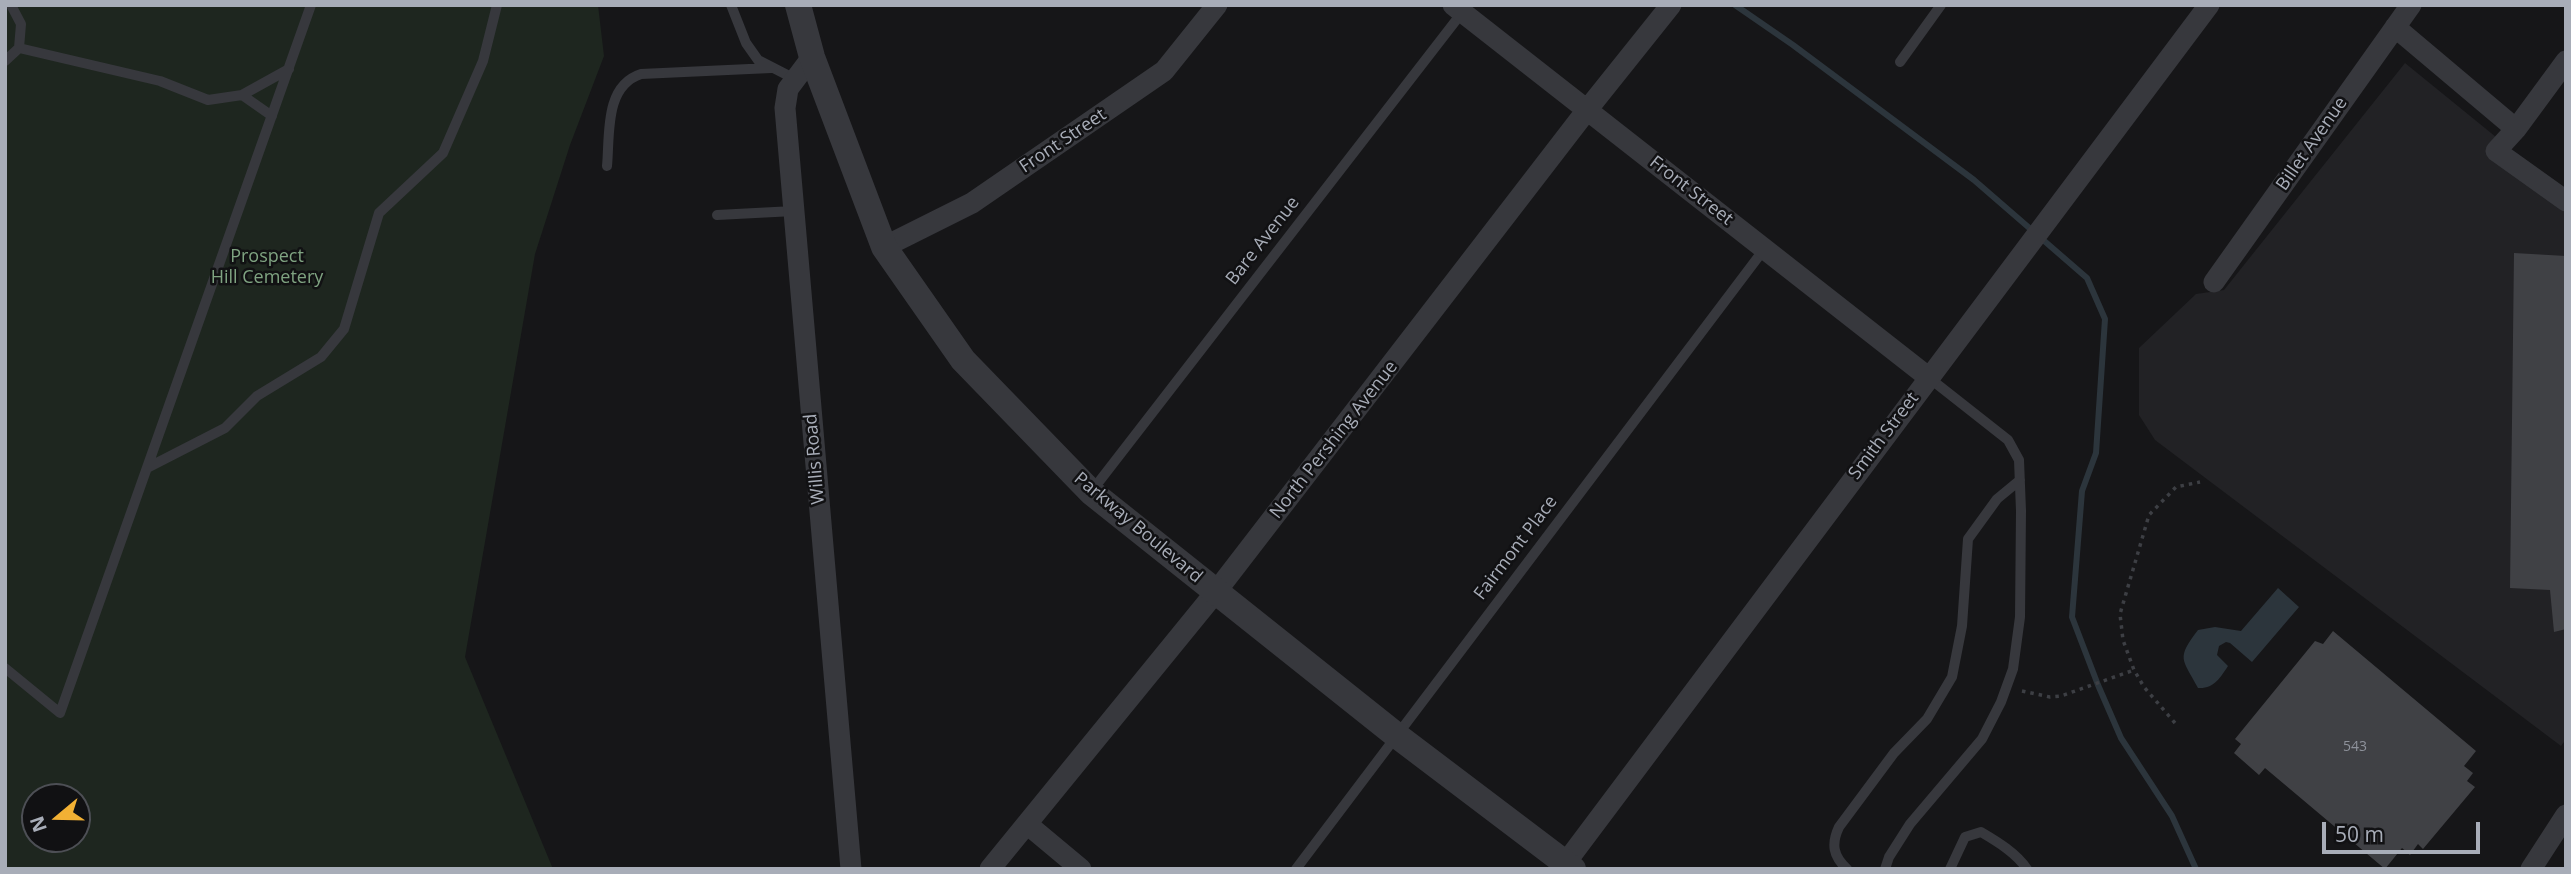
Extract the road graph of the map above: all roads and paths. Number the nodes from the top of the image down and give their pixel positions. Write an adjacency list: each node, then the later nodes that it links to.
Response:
1 (11, 5): 13 (lane)
2 (311, 5): 19 (lane)
3 (497, 5): 33 (lane)
4 (731, 5): 18 (lane)
5 (798, 5): 14 (street, Parkway Boulevard)
6 (1941, 5): 17 (lane)
7 (2208, 5): 32 (street, Smith Street)
8 (2411, 5): 12 (street, Billet Avenue)
9 (1671, 6): 22 (street, North Pershing Avenue)
10 (1212, 7): 29 (street, Front Street)
11 (1461, 7): 22 (street, Front Street); 36 (lane, Bare Avenue)
12 (2395, 27): 24 (street); 31 (street, Billet Avenue)
13 (19, 48): 15 (lane); 21 (lane)
14 (812, 58): 20 (street, Willis Road); 29 (street, Parkway Boulevard)
15 (5, 61)
16 (2566, 61): 24 (street)
17 (1900, 62)
18 (771, 68): 20 (lane); 25 (lane)
19 (289, 69): 21 (lane); 23 (lane)
20 (795, 79): 27 (street, Willis Road)
21 (242, 95): 23 (lane)
22 (1587, 110): 30 (street, Front Street); 37 (street, North Pershing Avenue)
23 (272, 116): 33 (lane)
24 (2516, 129): 26 (street)
25 (607, 166)
26 (2566, 201)
27 (794, 211): 28 (lane); 47 (street, Willis Road)
28 (717, 215)
29 (884, 247): 36 (street, Parkway Boulevard)
30 (1765, 248): 32 (street, Front Street); 42 (lane, Fairmont Place)
31 (2214, 282)
32 (1928, 377): 34 (lane); 46 (street, Smith Street)
33 (147, 468): 38 (lane)
34 (2020, 480): 40 (lane); 51 (lane)
35 (2200, 482): 39 (path)
36 (1091, 492): 37 (street, Parkway Boulevard)
37 (1215, 593): 42 (street, Parkway Boulevard); 44 (street, North Pershing Avenue)
38 (5, 668)
39 (2134, 670): 40 (path); 41 (path)
40 (2007, 685): 52 (lane)
41 (2175, 723)
42 (1396, 736): 46 (street, Parkway Boulevard); 50 (lane, Fairmont Place)
43 (2566, 815): 56 (street)
44 (1027, 824): 48 (street, North Pershing Avenue); 49 (street)
45 (2016, 856): 53 (lane); 54 (lane); 55 (lane)
46 (1566, 867)
47 (851, 869)
48 (990, 869)
49 (1082, 869)
50 (1296, 869)
51 (1847, 869)
52 (1885, 869)
53 (1950, 869)
54 (2010, 869)
55 (2027, 869)
56 (2531, 869)

